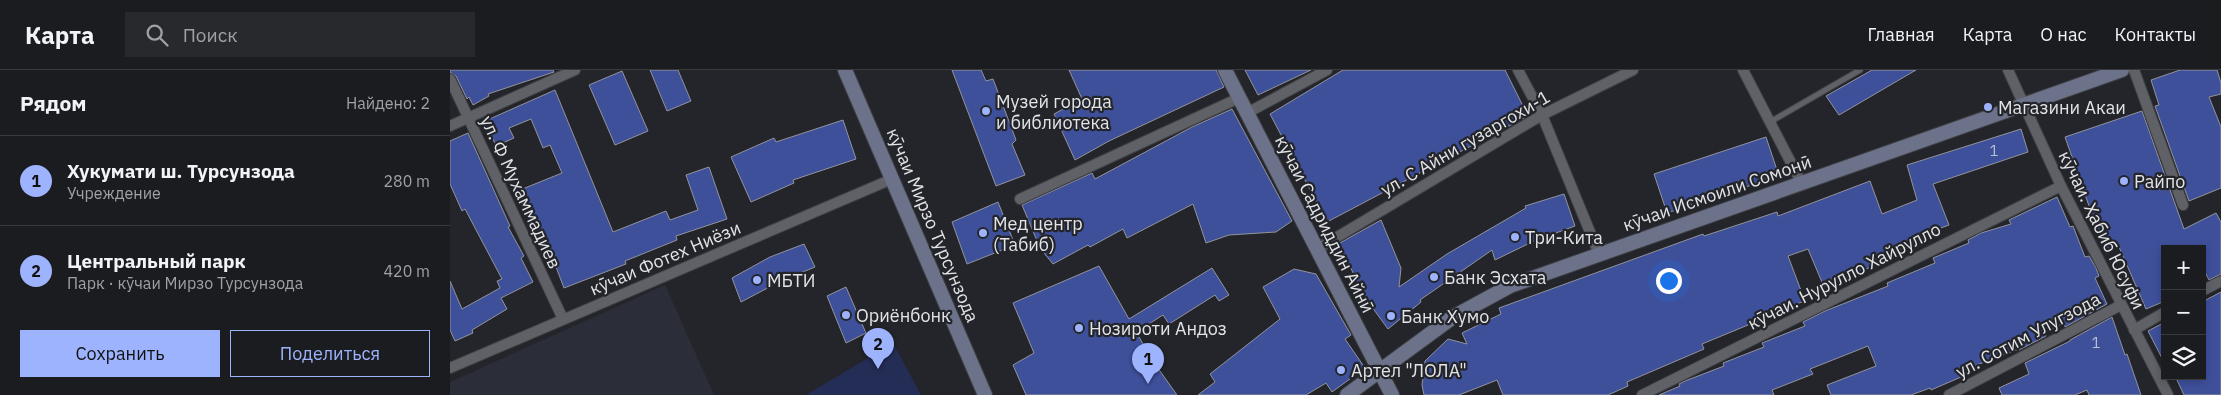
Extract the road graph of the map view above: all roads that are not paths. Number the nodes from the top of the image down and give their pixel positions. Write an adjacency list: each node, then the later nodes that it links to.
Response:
1 (575, 70): 17 (street)
2 (845, 70): 20 (street, кӯчаи Мирзо Турсунзода)
3 (1225, 70): 13 (street, кӯчаи Садриддин Айнӣ)
4 (1326, 70): 15 (street)
5 (1518, 70): 16 (street)
6 (1633, 70): 16 (street, ул. С Айни гузаргохи-1)
7 (1742, 70): 18 (street)
8 (1860, 70): 18 (lane)
9 (2008, 70): 14 (street, кӯчаи. Ҳабиб Юсуфи)
10 (2122, 70): 14 (street, кӯчаи Исмоили Сомонӣ)
11 (2134, 70): 24 (street)
12 (450, 79): 17 (street, ул. Ф Мухаммадиев)
13 (1239, 98): 15 (street, кӯчаи Садриддин Айнӣ); 23 (street)
14 (2024, 105): 21 (street, кӯчаи Исмоили Сомонӣ); 22 (street, кӯчаи. Ҳабиб Юсуфи)
15 (1246, 112): 25 (street, кӯчаи Садриддин Айнӣ)
16 (1542, 115): 25 (street, ул. С Айни гузаргохи-1); 26 (street)
17 (468, 118): 19 (street); 31 (street, ул. Ф Мухаммадиев)
18 (1770, 122): 21 (street)
19 (450, 126)
20 (892, 179): 31 (street, кӯчаи Фотех Ниёзи); 35 (street, кӯчаи Мирзо Турсунзода)
21 (1802, 184): 26 (street, кӯчаи Исмоили Сомонӣ)
22 (2061, 186): 29 (street, кӯчаи. Ҳабиб Юсуфи); 38 (street, кӯчаи. Нурулло Хайрулло)
23 (1020, 199)
24 (2183, 205)
25 (1317, 249): 34 (street, кӯчаи Садриддин Айнӣ)
26 (1599, 254): 34 (street, кӯчаи Исмоили Сомонӣ)
27 (2221, 281): 28 (street)
28 (2204, 290)
29 (2121, 305): 32 (street, кӯчаи. Ҳабиб Юсуфи); 39 (street, ул. Сотим Улугзода)
30 (2161, 314): 32 (street)
31 (563, 320): 33 (street, кӯчаи Фотех Ниёзи)
32 (2134, 330): 40 (street, кӯчаи. Ҳабиб Юсуфи)
33 (450, 368)
34 (1380, 371): 36 (street, кӯчаи Исмоили Сомонӣ); 37 (street, кӯчаи Садриддин Айнӣ)
35 (986, 395)
36 (1347, 395)
37 (1392, 395)
38 (1642, 395)
39 (1949, 395)
40 (2168, 395)

